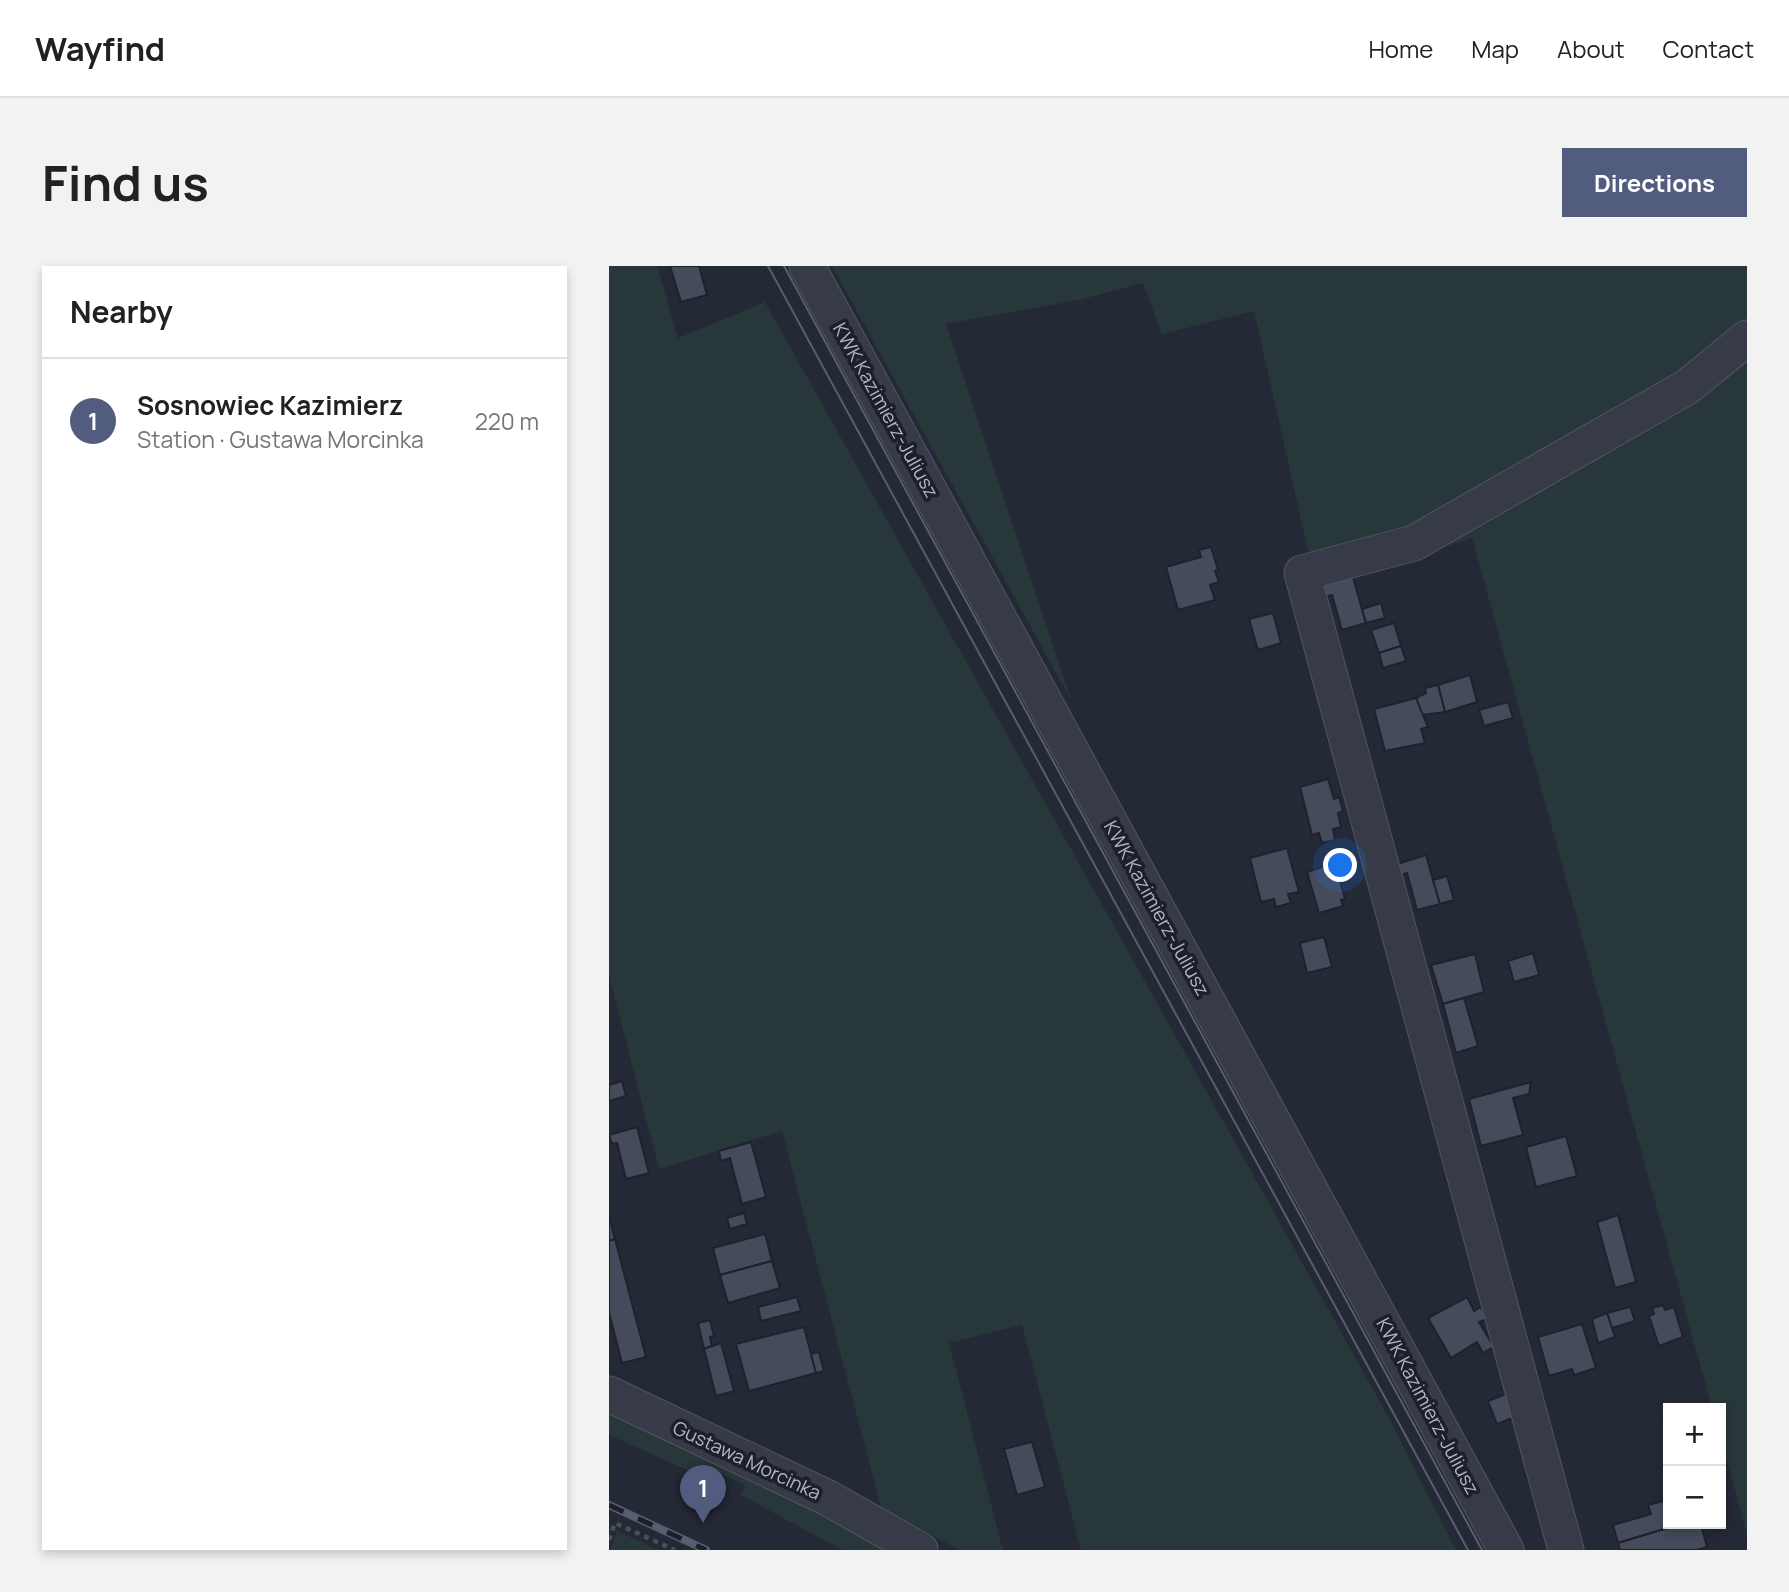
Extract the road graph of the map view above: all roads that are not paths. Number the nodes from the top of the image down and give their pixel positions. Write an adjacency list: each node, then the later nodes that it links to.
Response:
1 (807, 266): 5 (street, KWK Kazimierz-Juliusz)
2 (1747, 338): 6 (street)
3 (609, 1394): 4 (street, Gustawa Morcinka)
4 (920, 1550)
5 (1506, 1550)
6 (1566, 1550)

